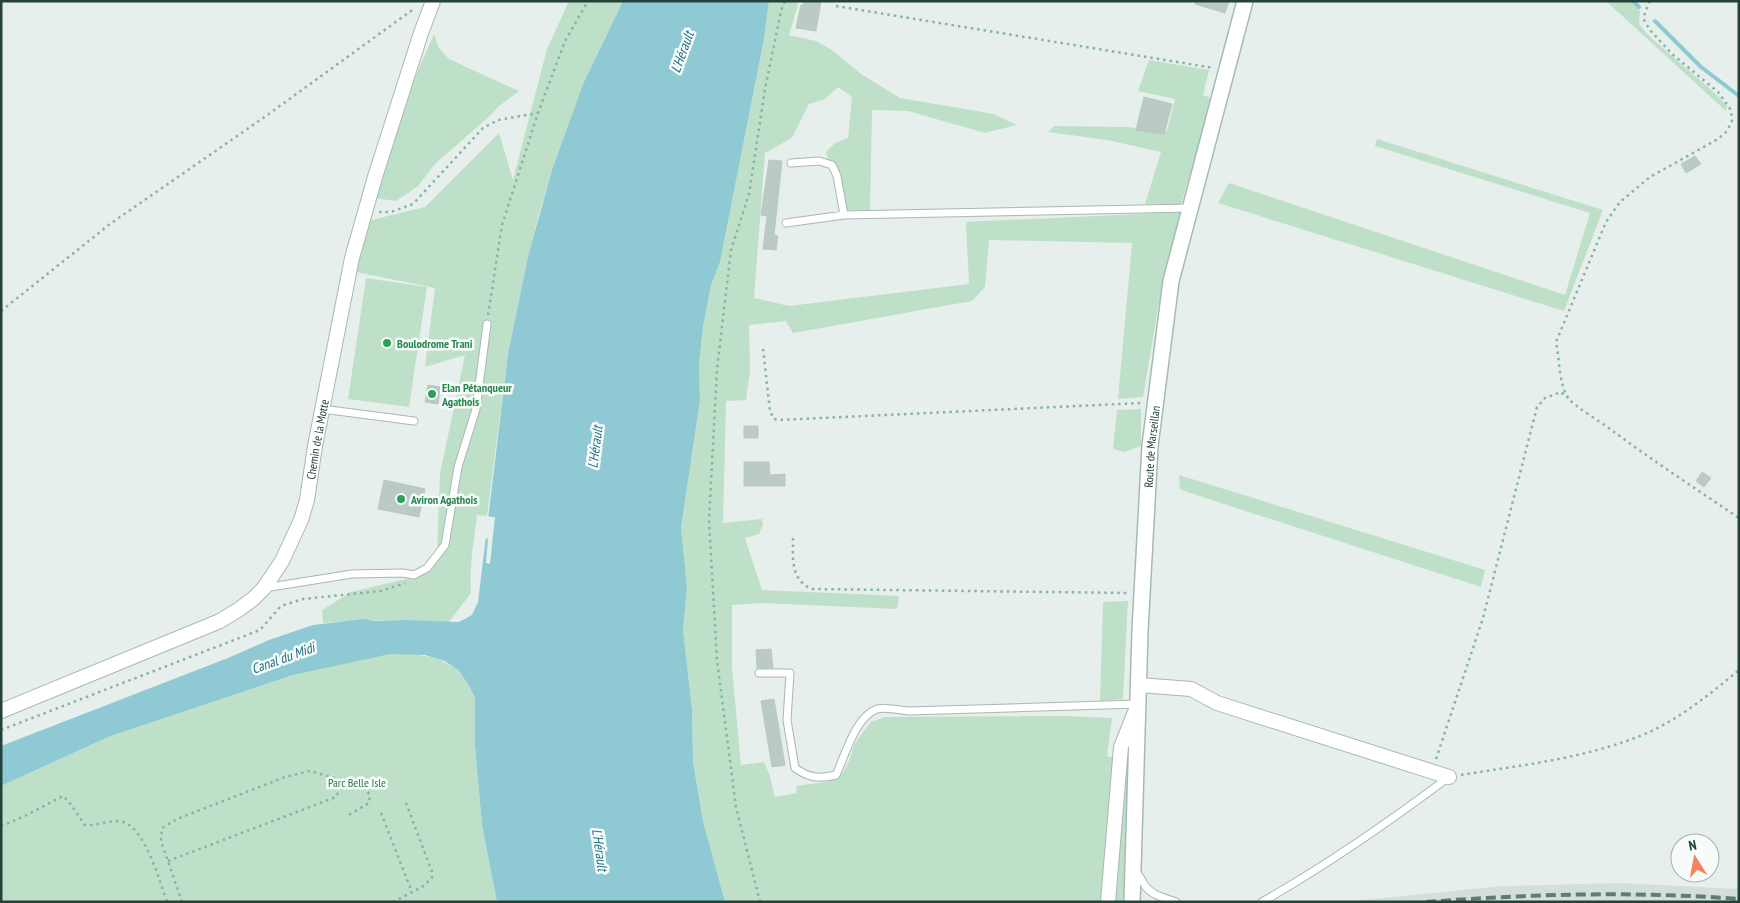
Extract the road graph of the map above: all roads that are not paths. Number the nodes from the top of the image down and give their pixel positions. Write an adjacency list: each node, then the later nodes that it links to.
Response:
1 (433, 1): 8 (street, Chemin de la Motte)
2 (1245, 1): 4 (main road, Route de Marseillan)
3 (791, 163): 5 (lane)
4 (1190, 208): 5 (lane); 12 (main road, Route de Marseillan)
5 (844, 215): 6 (lane)
6 (786, 223)
7 (487, 324): 10 (lane)
8 (322, 409): 9 (lane); 10 (street, Chemin de la Motte)
9 (414, 420)
10 (264, 588): 14 (street, Chemin de la Motte)
11 (759, 673): 13 (lane)
12 (1139, 685): 13 (main road, Route de Marseillan); 15 (street)
13 (1138, 704): 16 (main road, Route de Marseillan); 17 (street)
14 (1, 711)
15 (1449, 777): 20 (lane)
16 (1133, 869): 18 (main road, Route de Marseillan); 19 (lane)
17 (1108, 902)
18 (1132, 902)
19 (1176, 902)
20 (1262, 902)

